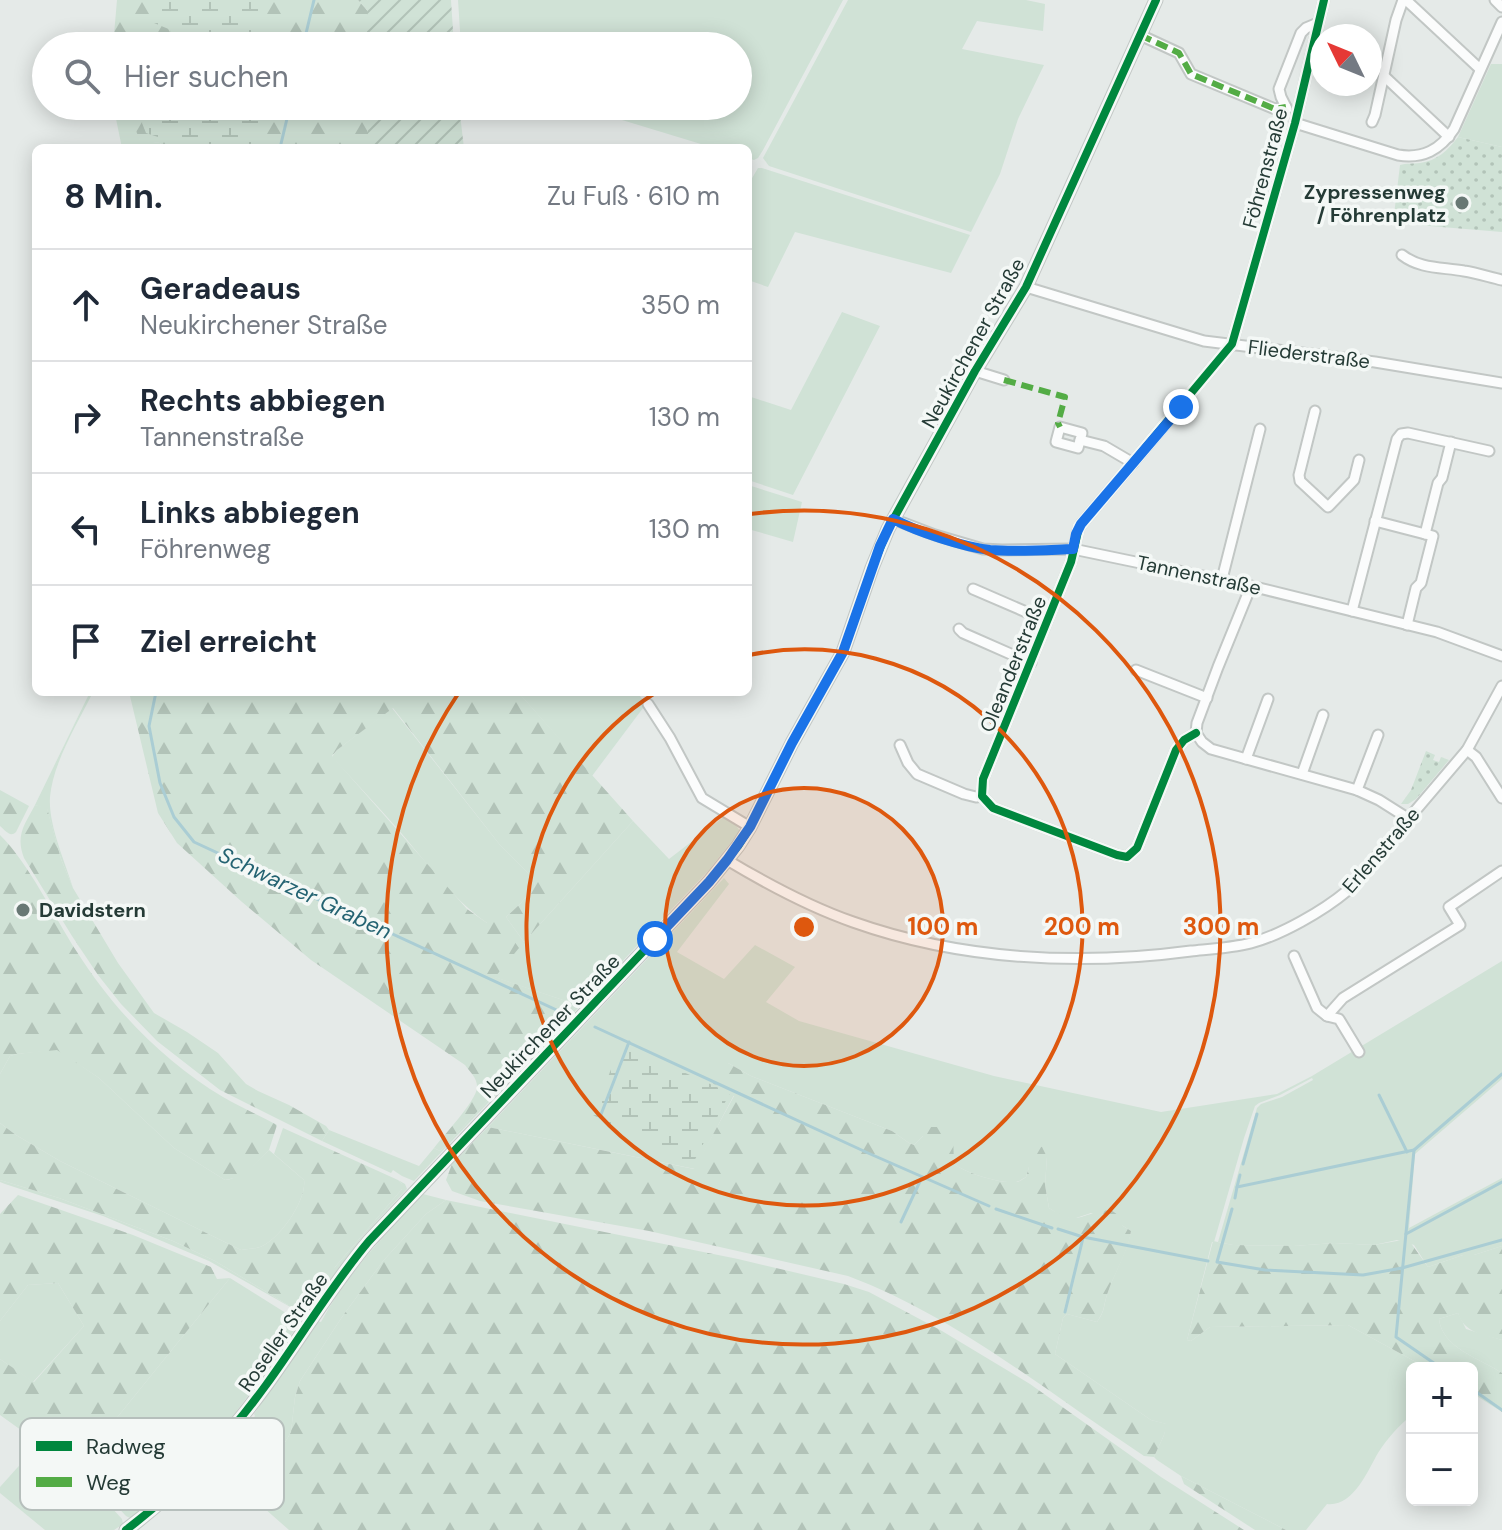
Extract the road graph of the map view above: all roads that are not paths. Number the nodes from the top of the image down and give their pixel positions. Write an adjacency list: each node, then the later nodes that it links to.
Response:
1 (1156, 0): 8 (street, Neukirchener Straße)
2 (1324, 0): 7 (street, Föhrenstraße)
3 (1405, 0): 9 (street); 10 (street)
4 (1495, 0): 5 (street)
5 (1502, 7)
6 (1502, 22): 9 (street)
7 (1318, 23): 11 (street, Föhrenstraße); 13 (street, Föhrenstraße)
8 (1140, 35): 11 (street); 17 (street, Neukirchener Straße)
9 (1480, 69): 14 (street)
10 (1384, 76): 12 (street); 14 (street)
11 (1286, 107): 13 (street, Föhrenstraße)
12 (1372, 122)
13 (1295, 123): 14 (street); 18 (street, Föhrenstraße)
14 (1449, 137)
15 (1402, 255): 16 (street)
16 (1502, 280)
17 (1026, 287): 18 (street, Fliederstraße); 19 (street, Neukirchener Straße)
18 (1232, 344): 21 (street, Fliederstraße); 28 (street, Oleanderstraße)
19 (975, 371): 20 (street); 29 (street, Neukirchener Straße)
20 (1004, 380)
21 (1502, 383)
22 (1315, 411): 27 (street)
23 (1260, 429): 33 (street)
24 (1080, 440): 28 (street)
25 (1451, 442): 26 (street); 30 (street); 31 (street)
26 (1489, 451)
27 (1359, 460)
28 (1133, 463): 32 (street, Oleanderstraße)
29 (893, 519): 32 (street, Tannenstraße); 58 (street, Neukirchener Straße)
30 (1375, 521): 31 (street); 36 (street)
31 (1425, 534): 38 (street)
32 (1073, 549): 33 (street, Tannenstraße); 37 (street, Oleanderstraße)
33 (1222, 579): 34 (street, Tannenstraße)
34 (1251, 586): 36 (street, Tannenstraße); 44 (street)
35 (973, 589): 37 (street, Oleanderstraße)
36 (1352, 611): 38 (street, Tannenstraße)
37 (1047, 621): 41 (street, Oleanderstraße)
38 (1407, 625): 40 (street, Tannenstraße)
39 (959, 629): 41 (street, Oleanderstraße)
40 (1502, 656)
41 (1031, 663): 55 (street, Oleanderstraße)
42 (1136, 670): 44 (street)
43 (1502, 686): 51 (street, Erlenstraße)
44 (1207, 698): 48 (street)
45 (1268, 699): 52 (street)
46 (648, 704): 58 (street)
47 (1323, 715): 53 (street)
48 (1196, 733): 52 (street); 55 (street)
49 (1378, 735): 54 (street)
50 (900, 745): 55 (street)
51 (1467, 750): 56 (street); 57 (street, Erlenstraße)
52 (1246, 759): 53 (street)
53 (1302, 774): 54 (street)
54 (1357, 790): 57 (street)
55 (981, 793)
56 (1502, 798)
57 (1409, 819): 59 (street, Erlenstraße)
58 (750, 827): 59 (street, Neukirchener Straße)
59 (727, 860): 64 (street, Neukirchener Straße)
60 (1502, 871): 62 (street)
61 (1294, 956): 62 (street)
62 (1327, 1016): 63 (street)
63 (1359, 1052)
64 (361, 1251): 65 (street, Roseller Straße)
65 (241, 1418)
66 (150, 1510): 67 (street, Roseller Straße)
67 (126, 1530)

